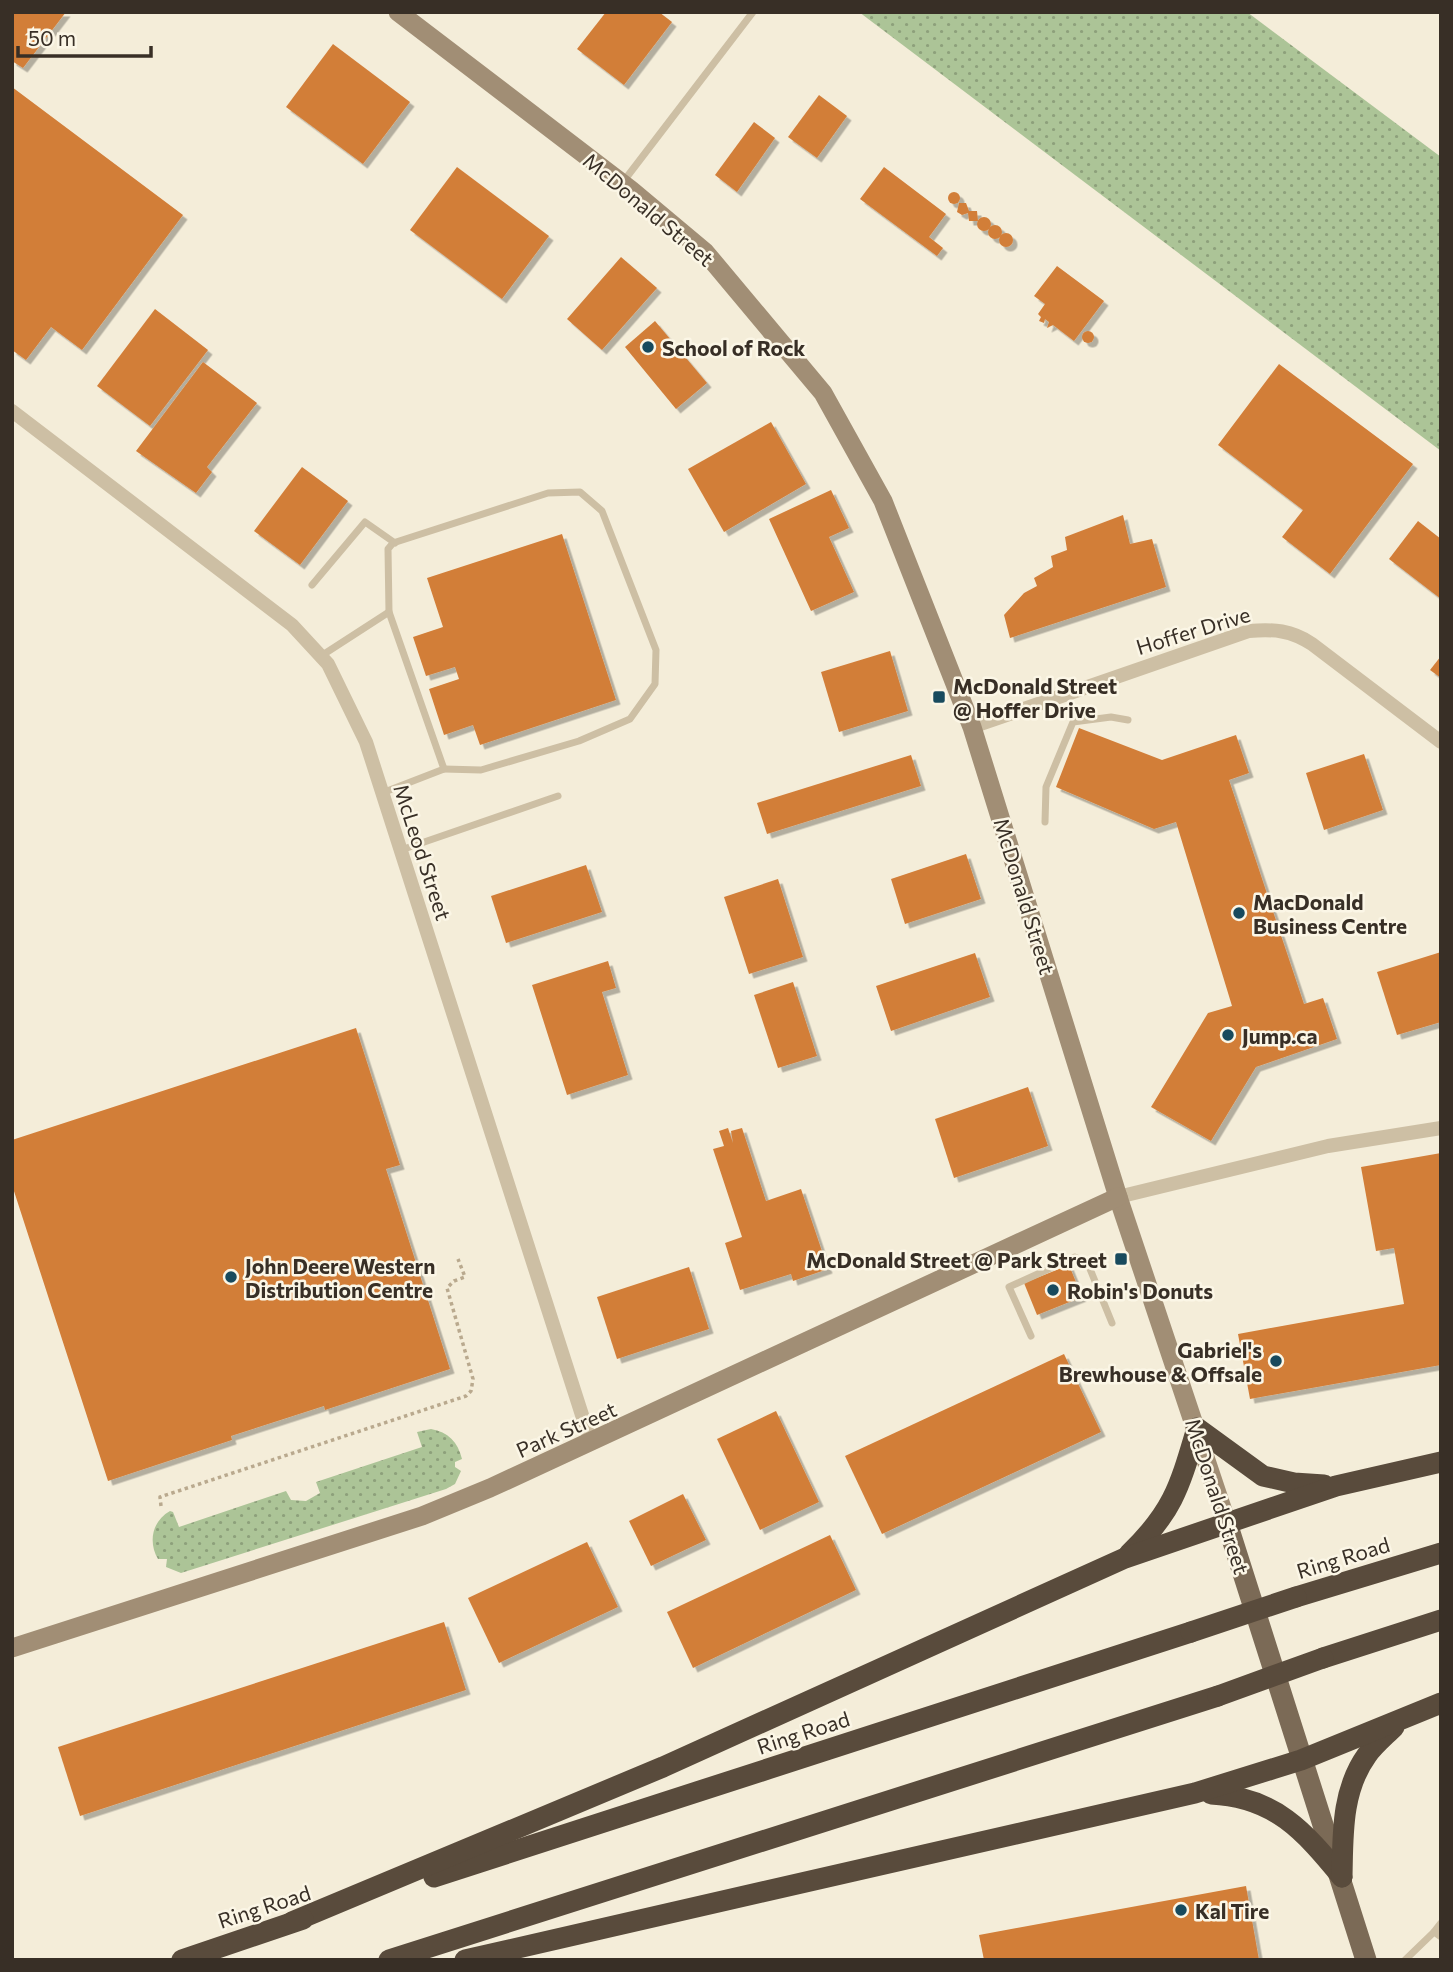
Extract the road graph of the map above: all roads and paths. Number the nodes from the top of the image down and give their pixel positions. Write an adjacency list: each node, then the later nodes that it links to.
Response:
1 (398, 12): 3 (main road, McDonald Street)
2 (753, 12): 3 (lane)
3 (622, 183): 10 (main road, McDonald Street)
4 (12, 411): 8 (street, McLeod Street)
5 (395, 543): 6 (lane); 7 (lane); 12 (lane)
6 (312, 586)
7 (389, 612): 8 (lane); 12 (lane)
8 (321, 656): 13 (street, McLeod Street)
9 (1128, 720): 15 (lane)
10 (972, 727): 11 (street, Hoffer Drive); 18 (main road, McDonald Street)
11 (1441, 742)
12 (443, 769): 13 (lane)
13 (382, 793): 16 (street, McLeod Street)
14 (558, 796): 16 (lane)
15 (1045, 822)
16 (400, 850): 25 (street, McLeod Street)
17 (1441, 1128): 18 (street)
18 (1118, 1197): 24 (main road, McDonald Street); 25 (main road, Park Street)
19 (458, 1259): 22 (path)
20 (1112, 1323): 21 (lane)
21 (1031, 1336)
22 (421, 1412): 23 (path); 28 (path)
23 (424, 1420)
24 (1197, 1428): 27 (highway); 29 (main road, McDonald Street); 31 (highway)
25 (591, 1443): 33 (main road, Park Street)
26 (1441, 1462): 27 (highway)
27 (1336, 1486): 29 (highway)
28 (161, 1506)
29 (1227, 1523): 31 (highway); 36 (main road, McDonald Street)
30 (1441, 1553): 39 (highway, Ring Road, bridge)
31 (1125, 1558): 39 (highway)
32 (1441, 1620): 43 (highway, bridge)
33 (12, 1648)
34 (1441, 1703): 35 (highway)
35 (1400, 1721): 36 (highway); 38 (highway)
36 (1301, 1760): 37 (highway); 38 (main road, McDonald Street)
37 (1195, 1793): 38 (highway); 44 (highway)
38 (1342, 1877): 45 (main road, McDonald Street)
39 (292, 1922): 42 (highway, Ring Road)
40 (1441, 1923): 41 (lane)
41 (1437, 1935): 46 (lane)
42 (182, 1960)
43 (389, 1960)
44 (465, 1960)
45 (1366, 1960)
46 (1405, 1960)

